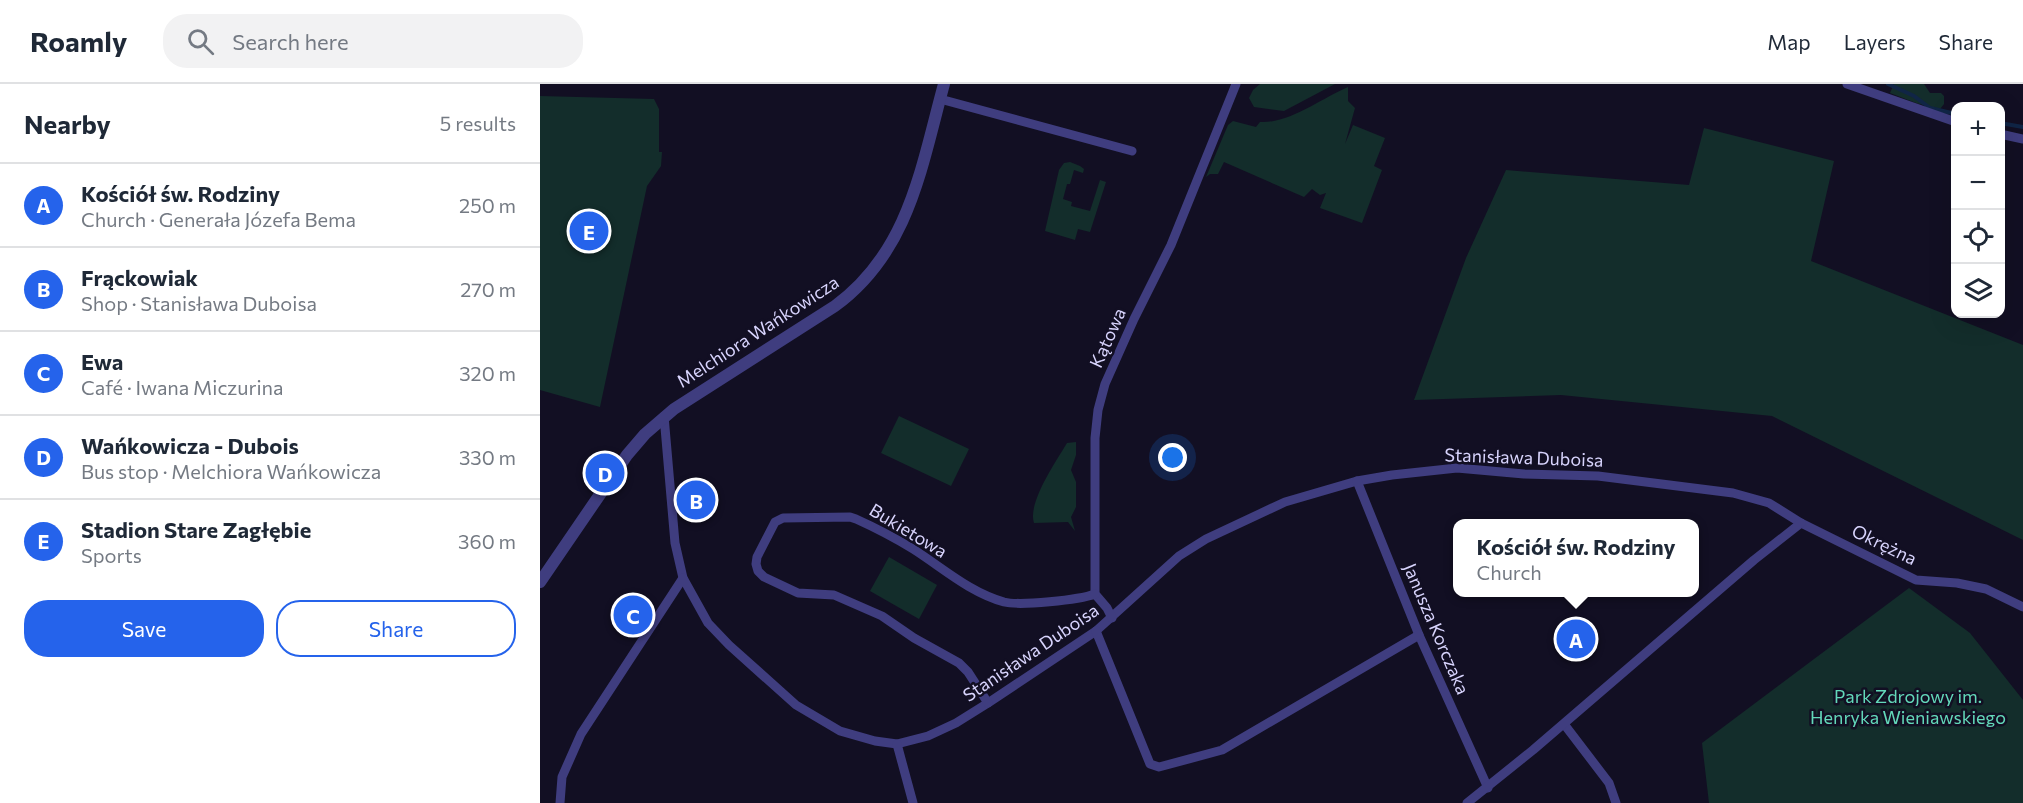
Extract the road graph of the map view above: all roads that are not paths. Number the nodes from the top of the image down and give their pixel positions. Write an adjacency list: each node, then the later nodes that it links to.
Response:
1 (944, 84): 4 (street, Melchiora Wańkowicza)
2 (1236, 84): 14 (street, Kątowa)
3 (1848, 84): 5 (street)
4 (940, 99): 8 (street); 9 (street, Melchiora Wańkowicza)
5 (1951, 120)
6 (2005, 136): 7 (street)
7 (2023, 139)
8 (1132, 151)
9 (664, 416): 12 (street, Stanisława Duboisa); 13 (street, Melchiora Wańkowicza)
10 (1357, 481): 11 (street, Stanisława Duboisa); 16 (street, Stanisława Duboisa); 18 (street, Janusza Korczaka)
11 (1801, 523): 15 (street, Okrężna); 20 (street)
12 (683, 578): 21 (street, Stanisława Duboisa); 23 (street)
13 (540, 582)
14 (1095, 594): 16 (street); 19 (street, Bukietowa)
15 (2023, 607)
16 (1112, 618): 17 (street, Stanisława Duboisa)
17 (1096, 631): 18 (street); 19 (street, Stanisława Duboisa)
18 (1419, 635): 22 (street, Janusza Korczaka)
19 (988, 703): 21 (street, Stanisława Duboisa)
20 (1564, 724): 22 (street); 26 (street)
21 (897, 744): 24 (street)
22 (1488, 788): 25 (street)
23 (560, 803)
24 (914, 803)
25 (1467, 803)
26 (1616, 803)

